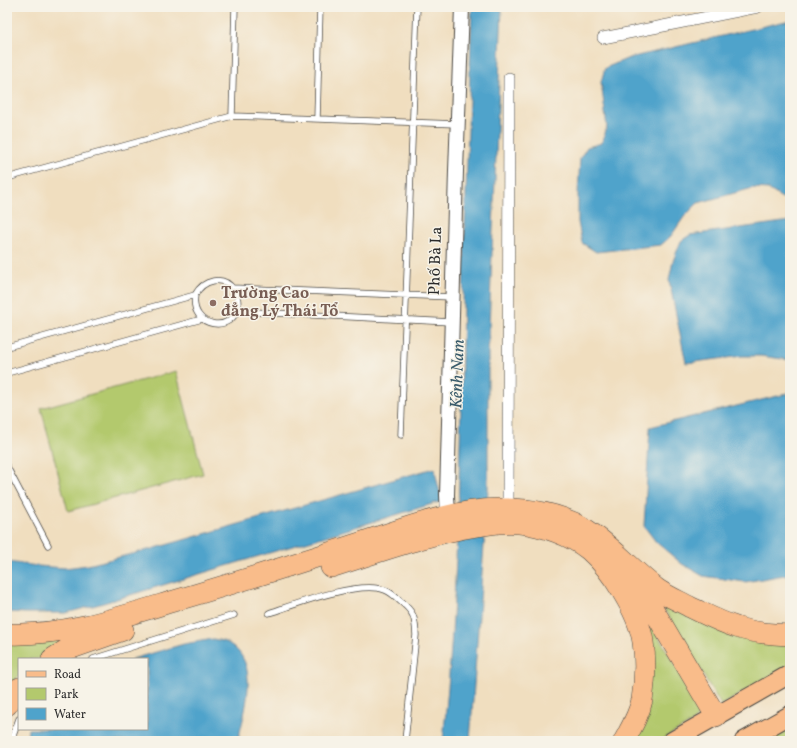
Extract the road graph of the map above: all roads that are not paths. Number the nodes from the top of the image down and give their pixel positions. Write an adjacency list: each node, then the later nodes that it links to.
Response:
1 (235, 7): 8 (lane)
2 (320, 7): 9 (lane)
3 (417, 7): 10 (lane)
4 (462, 7): 11 (street, Phố Bà La)
5 (758, 7): 6 (street)
6 (603, 38)
7 (509, 78): 25 (street)
8 (232, 116): 9 (lane); 12 (lane)
9 (317, 120): 10 (lane)
10 (413, 123): 11 (lane); 15 (lane)
11 (457, 124): 16 (street, Phố Bà La)
12 (7, 178)
13 (232, 288): 14 (lane); 15 (lane); 17 (lane)
14 (195, 295): 18 (lane); 21 (lane)
15 (406, 296): 16 (lane); 19 (lane)
16 (452, 297): 20 (street, Phố Bà La)
17 (236, 311): 18 (lane); 19 (lane)
18 (202, 319): 22 (lane)
19 (405, 319): 20 (lane); 23 (lane)
20 (451, 322): 26 (street, Phố Bà La)
21 (7, 347)
22 (7, 373)
23 (401, 435)
24 (7, 467): 27 (lane)
25 (504, 516): 26 (highway); 28 (highway); 43 (highway)
26 (443, 525): 31 (highway); 33 (highway)
27 (48, 545)
28 (625, 562): 32 (highway); 39 (highway)
29 (269, 613): 42 (lane)
30 (234, 615): 34 (lane)
31 (7, 634)
32 (790, 635)
33 (54, 658)
34 (96, 658)
35 (790, 674): 39 (main road)
36 (18, 689): 37 (highway)
37 (7, 705)
38 (790, 715): 45 (main road)
39 (716, 716): 44 (main road)
40 (18, 722): 41 (lane)
41 (11, 741)
42 (405, 741)
43 (624, 741)
44 (672, 741)
45 (744, 741)

